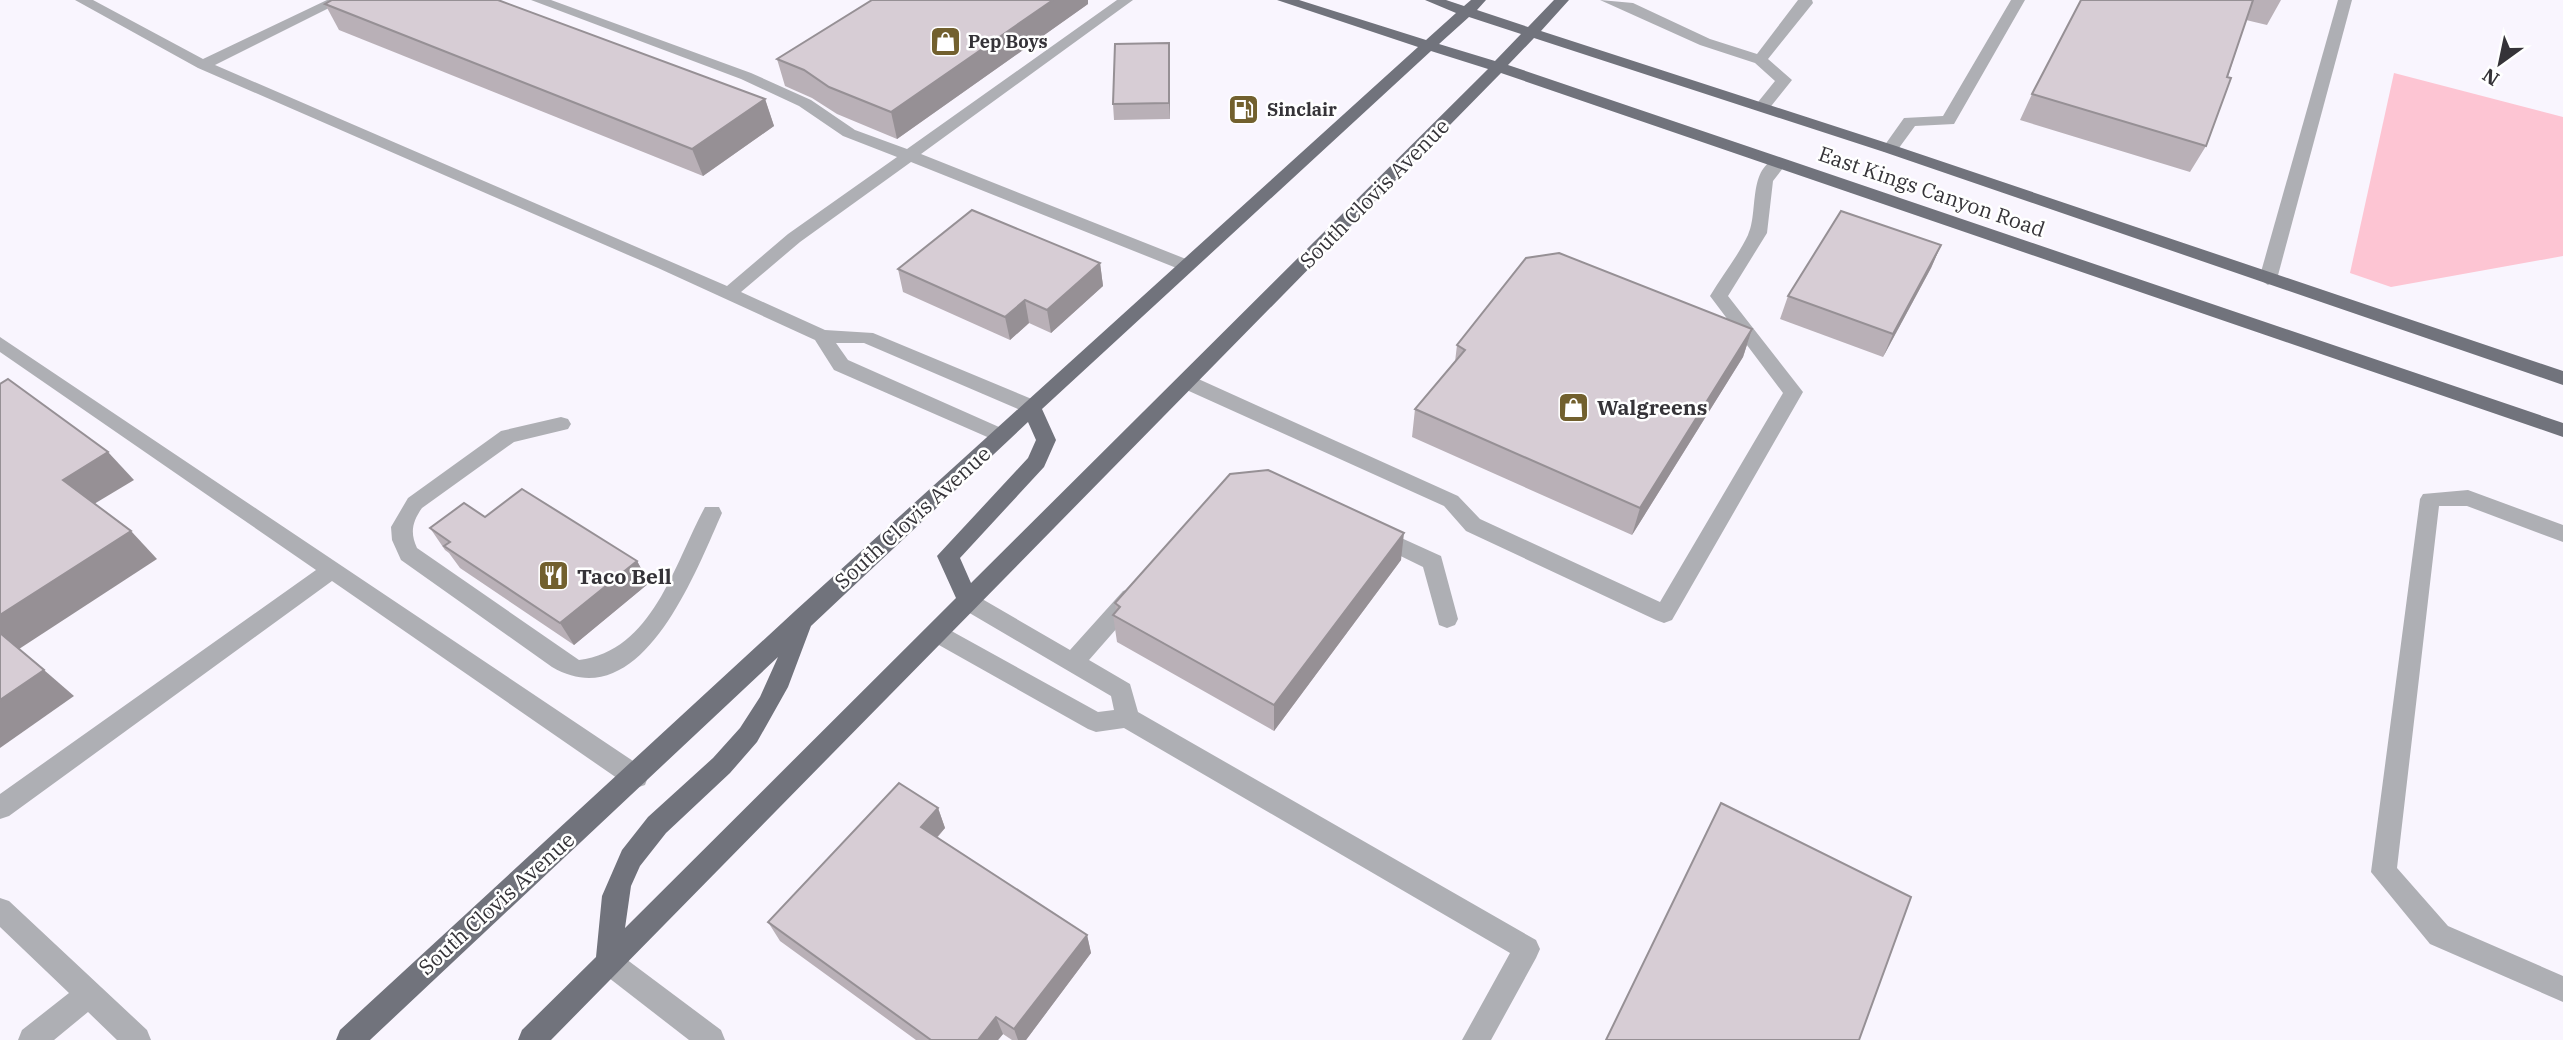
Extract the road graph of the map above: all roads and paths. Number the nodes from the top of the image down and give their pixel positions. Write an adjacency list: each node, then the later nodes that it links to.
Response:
1 (82, 0): 16 (street)
2 (338, 0): 16 (street)
3 (538, 0): 20 (street)
4 (1126, 0): 20 (street)
5 (1284, 0): 14 (main road, East Kings Canyon Road)
6 (1432, 0): 12 (main road, East Kings Canyon Road)
7 (1562, 0): 13 (main road, South Clovis Avenue)
8 (1607, 0): 15 (street)
9 (1805, 0): 15 (street)
10 (2018, 0): 19 (street)
11 (2345, 0): 23 (street)
12 (1472, 5): 13 (main road, East Kings Canyon Road); 14 (main road, South Clovis Avenue)
13 (1533, 32): 17 (main road, South Clovis Avenue); 18 (main road, East Kings Canyon Road)
14 (1427, 43): 17 (main road, East Kings Canyon Road); 22 (main road, South Clovis Avenue)
15 (1760, 60): 18 (street)
16 (203, 65): 24 (street)
17 (1499, 67): 21 (main road, East Kings Canyon Road); 28 (main road, South Clovis Avenue)
18 (1762, 107): 19 (main road, East Kings Canyon Road)
19 (1890, 149): 23 (main road, East Kings Canyon Road)
20 (907, 157): 22 (street); 24 (street)
21 (1779, 163): 28 (street); 31 (main road, East Kings Canyon Road)
22 (1185, 265): 29 (main road, South Clovis Avenue)
23 (2268, 279): 27 (main road, East Kings Canyon Road)
24 (729, 293): 25 (street)
25 (822, 337): 29 (street); 32 (street)
26 (0, 344): 36 (street)
27 (2563, 378)
28 (1187, 382): 38 (main road, South Clovis Avenue)
29 (1032, 407): 32 (main road, South Clovis Avenue); 38 (main road)
30 (561, 424): 33 (street)
31 (2563, 430)
32 (1001, 436): 39 (main road, South Clovis Avenue)
33 (712, 513)
34 (1361, 528): 40 (street)
35 (2563, 534): 48 (street)
36 (331, 570): 44 (street); 45 (street)
37 (1144, 583): 42 (street)
38 (969, 602): 41 (main road, South Clovis Avenue); 42 (street)
39 (804, 615): 44 (main road, South Clovis Avenue); 47 (main road)
40 (1447, 619)
41 (938, 634): 43 (street); 47 (main road, South Clovis Avenue)
42 (1073, 662): 43 (street)
43 (1127, 718): 55 (street)
44 (636, 777): 52 (main road, South Clovis Avenue)
45 (0, 808)
46 (0, 910): 49 (street)
47 (610, 962): 53 (main road, South Clovis Avenue); 54 (street)
48 (2563, 989)
49 (88, 995): 50 (street); 51 (street)
50 (33, 1040)
51 (137, 1040)
52 (349, 1040)
53 (532, 1040)
54 (710, 1040)
55 (1476, 1040)

